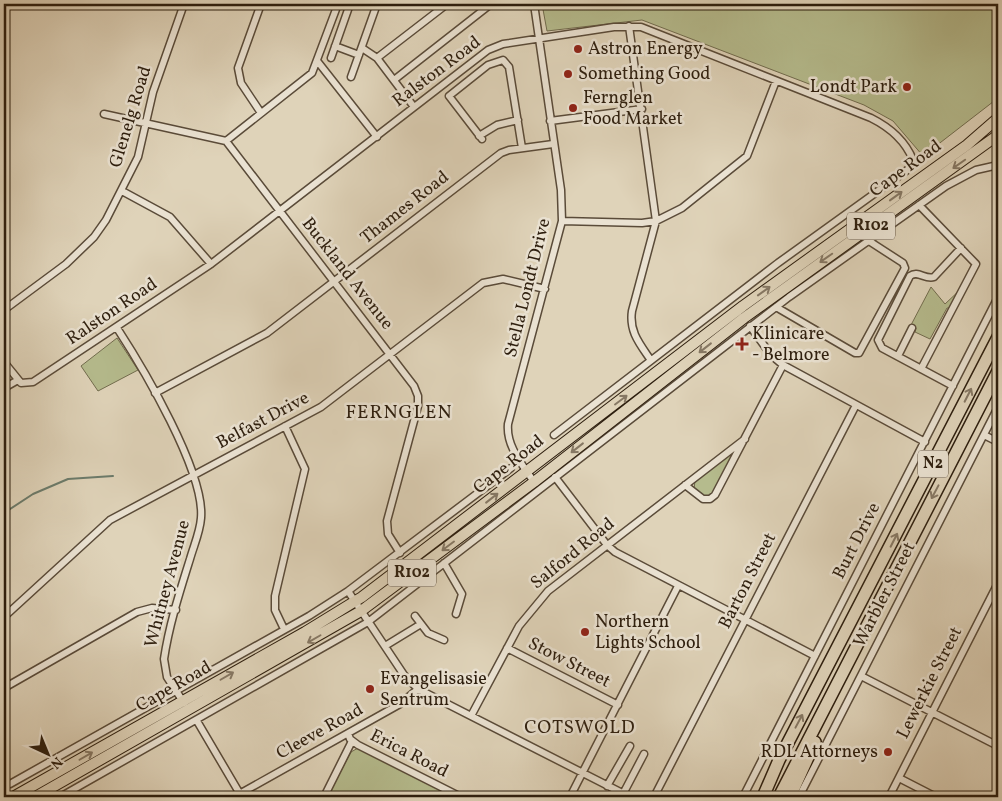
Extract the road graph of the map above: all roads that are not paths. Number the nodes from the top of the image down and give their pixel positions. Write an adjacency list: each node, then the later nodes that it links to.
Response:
1 (184, 4): 29 (street, Glenelg Road)
2 (260, 4): 24 (street)
3 (338, 4): 18 (street)
4 (350, 4): 13 (street)
5 (378, 4): 14 (street)
6 (434, 4): 10 (street)
7 (447, 4): 10 (street)
8 (491, 4): 20 (street)
9 (534, 4): 12 (street, Stella Londt Drive)
10 (439, 10): 17 (street)
11 (629, 26): 12 (street, Ralston Road); 21 (street, Ralston Road); 23 (street)
12 (539, 38): 22 (street, Ralston Road); 28 (street, Stella Londt Drive)
13 (335, 46): 15 (street); 16 (street)
14 (362, 48): 15 (street); 17 (street)
15 (359, 55): 19 (street)
16 (331, 58)
17 (377, 58): 20 (street)
18 (318, 62): 24 (street); 31 (street)
19 (351, 77)
20 (394, 80): 22 (street)
21 (776, 82): 35 (street, Ralston Road); 41 (street)
22 (414, 107): 31 (street, Ralston Road)
23 (642, 109): 28 (street); 41 (street)
24 (261, 113): 32 (street)
25 (104, 114): 29 (street)
26 (998, 118): 50 (main road, Cape Road / R102, one-way to 26)
27 (518, 120): 27 (street); 34 (street)
28 (550, 121): 33 (street, Stella Londt Drive)
29 (146, 123): 32 (street); 37 (street, Glenelg Road)
30 (998, 136): 50 (main road, Cape Road / R102, one-way to 50)
31 (377, 137): 39 (street, Ralston Road)
32 (226, 141): 39 (street, Buckland Avenue)
33 (553, 144): 34 (street, Thames Road); 40 (street, Stella Londt Drive)
34 (522, 148): 45 (street, Thames Road)
35 (914, 163): 56 (street, Cape Road)
36 (998, 165): 38 (street, Cape Road)
37 (122, 191): 44 (street); 49 (street, Glenelg Road)
38 (919, 205): 42 (street, Cape Road); 43 (street)
39 (280, 211): 44 (street, Ralston Road); 45 (street, Buckland Avenue)
40 (562, 221): 41 (street); 46 (street, Stella Londt Drive)
41 (656, 221): 56 (street)
42 (868, 241): 48 (street, Cape Road); 48 (street)
43 (962, 248): 55 (street); 59 (street)
44 (211, 264): 51 (street, Ralston Road)
45 (335, 282): 54 (street, Buckland Avenue); 64 (street, Thames Road)
46 (545, 289): 54 (street, Belfast Drive); 74 (street, Stella Londt Drive)
47 (998, 298): 62 (street, Burt Drive)
48 (776, 307): 50 (street, Cape Road)
49 (4, 310)
50 (744, 318): 58 (street); 74 (main road, Cape Road / R102, one-way to 50); 76 (street, Cape Road); 77 (main road, Cape Road / R102, one-way to 77)
51 (117, 328): 61 (street, Ralston Road); 64 (street, Whitney Avenue)
52 (912, 328): 55 (street)
53 (998, 337): 114 (highway, N2, one-way to 53)
54 (390, 354): 67 (street, Belfast Drive); 80 (street, Buckland Avenue)
55 (898, 356): 59 (street)
56 (650, 359): 68 (street, Cape Road)
57 (4, 362): 61 (street)
58 (783, 365): 65 (street); 70 (street, Salford Road)
59 (921, 369): 62 (street)
60 (998, 371): 95 (highway, N2, one-way to 95)
61 (20, 382): 63 (street, Ralston Road)
62 (954, 386): 71 (street, Burt Drive)
63 (4, 388)
64 (155, 393): 75 (street, Whitney Avenue)
65 (856, 404): 71 (street); 90 (street, Barton Street)
66 (998, 407): 69 (street, Warbler Street)
67 (285, 426): 75 (street, Belfast Drive); 93 (street)
68 (554, 435)
69 (984, 435): 72 (street); 99 (street, Warbler Street)
70 (745, 439): 78 (street, Salford Road); 78 (street, Salford Road)
71 (925, 442): 98 (street, Burt Drive)
72 (998, 442)
73 (511, 468): 80 (street, Cape Road)
74 (527, 472): 77 (street, Stella Londt Drive); 85 (main road, Cape Road / R102, one-way to 74)
75 (195, 474): 86 (street, Whitney Avenue); 89 (street, Belfast Drive)
76 (555, 477): 79 (street); 81 (street, Cape Road)
77 (534, 482): 85 (main road, Cape Road / R102, one-way to 85)
78 (685, 484): 79 (street, Salford Road)
79 (607, 545): 83 (street); 97 (street, Salford Road)
80 (400, 553): 84 (street, Cape Road)
81 (444, 563): 87 (street); 91 (street, Cape Road)
82 (998, 583): 106 (street, Lewerkie Street)
83 (678, 586): 90 (street); 104 (street)
84 (348, 591): 85 (street); 93 (street, Cape Road)
85 (358, 606): 91 (street); 103 (main road, Cape Road / R102, one-way to 85); 105 (main road, Cape Road / R102, one-way to 105)
86 (176, 610): 100 (street); 102 (street, Whitney Avenue)
87 (456, 614)
88 (415, 616): 92 (street)
89 (4, 617)
90 (745, 619): 98 (street); 130 (street, Barton Street)
91 (368, 622): 96 (street); 108 (street, Cape Road)
92 (421, 624): 94 (street); 96 (street)
93 (284, 629): 102 (street, Cape Road)
94 (444, 640)
95 (857, 644): 134 (highway, N2); 135 (highway)
96 (385, 646): 101 (street)
97 (507, 648): 104 (street, Stow Street); 107 (street, Salford Road)
98 (815, 656): 131 (street, Burt Drive)
99 (861, 676): 106 (street); 136 (street, Warbler Street)
100 (4, 688)
101 (418, 689): 107 (street); 109 (street, Cleeve Road)
102 (175, 690): 103 (street, Whitney Avenue); 117 (street, Cape Road)
103 (183, 701): 105 (street, Whitney Avenue); 122 (main road, Cape Road / R102, one-way to 103)
104 (618, 705): 115 (street)
105 (190, 710): 119 (main road, Cape Road / R102)
106 (932, 713): 112 (street); 116 (street, Lewerkie Street)
107 (471, 716): 115 (street)
108 (197, 721): 121 (street); 125 (street, Cape Road)
109 (348, 733): 110 (street, Erica Road); 121 (street, Cleeve Road)
110 (352, 741): 126 (street); 127 (street, Erica Road)
111 (630, 746): 118 (street)
112 (998, 746)
113 (644, 754): 120 (street)
114 (778, 760): 132 (highway); 133 (highway, N2)
115 (582, 773): 118 (street); 128 (street)
116 (899, 778): 137 (street, Lewerkie Street); 138 (street)
117 (7, 784)
118 (607, 786): 120 (street)
119 (52, 788): 123 (main road, Cape Road / R102); 124 (main road)
120 (623, 794): 129 (street)
121 (237, 796)
122 (13, 797)
123 (35, 797)
124 (44, 797)
125 (60, 797)
126 (324, 797)
127 (462, 797)
128 (570, 797)
129 (630, 797)
130 (654, 797)
131 (743, 797)
132 (755, 797)
133 (763, 797)
134 (779, 797)
135 (790, 797)
136 (799, 797)
137 (889, 797)
138 (936, 797)

